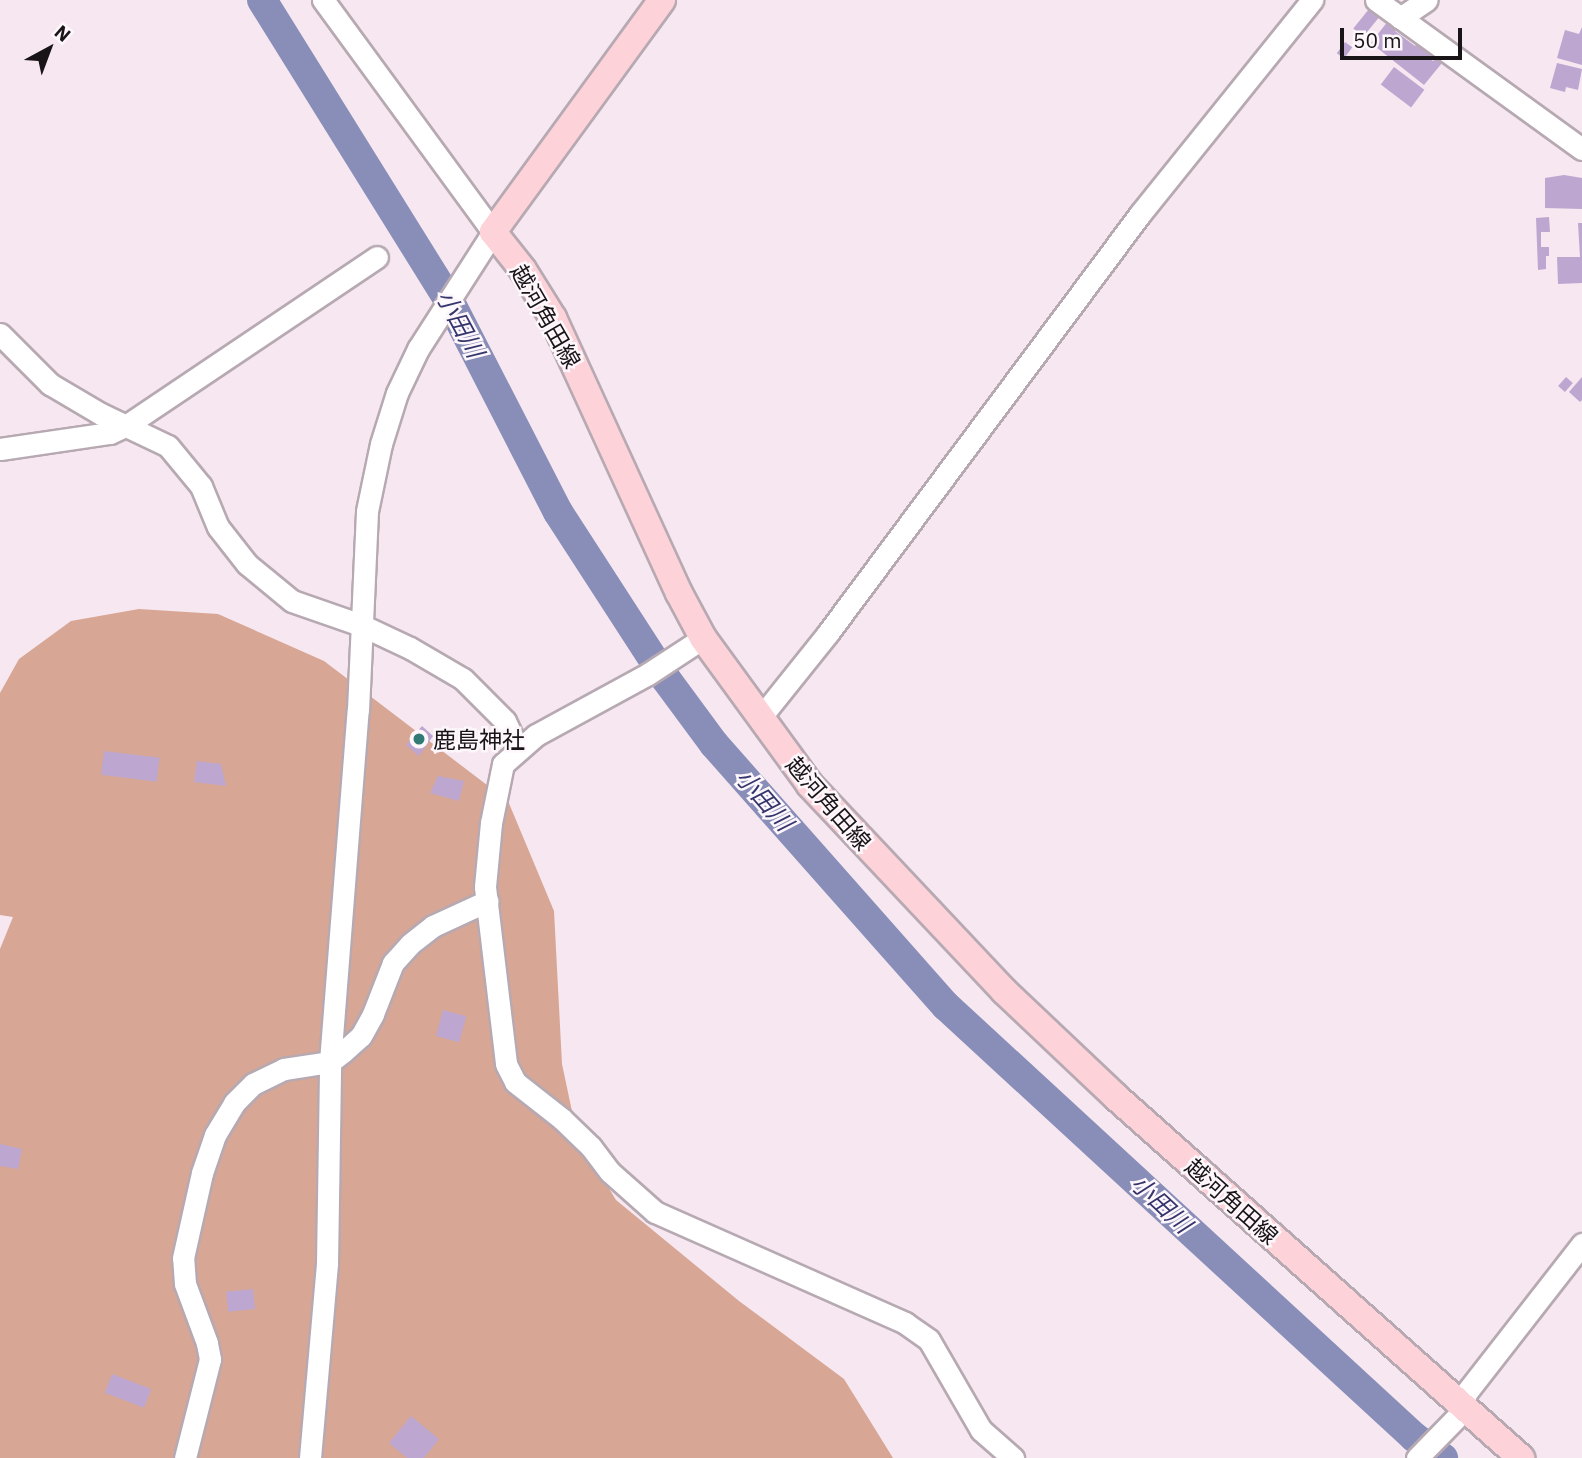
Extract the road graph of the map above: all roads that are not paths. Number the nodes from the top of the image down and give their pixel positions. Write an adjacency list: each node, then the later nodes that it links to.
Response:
1 (323, 0): 8 (street)
2 (662, 0): 8 (main road)
3 (1312, 0): 15 (street)
4 (1376, 0): 6 (street)
5 (1427, 0): 6 (street)
6 (1400, 18): 7 (street)
7 (1582, 149)
8 (493, 232): 13 (street); 14 (main road, 越河角田線)
9 (377, 257): 11 (street)
10 (0, 334): 11 (street)
11 (127, 425): 12 (street); 13 (street)
12 (0, 449)
13 (361, 625): 16 (street); 18 (street)
14 (703, 638): 15 (main road, 越河角田線); 16 (street)
15 (760, 718): 20 (main road, 越河角田線)
16 (518, 748): 17 (street)
17 (487, 901): 18 (street); 23 (street)
18 (330, 1062): 21 (street); 22 (street)
19 (1582, 1244): 20 (street)
20 (1462, 1405): 24 (street); 25 (main road, 越河角田線)
21 (185, 1458)
22 (310, 1458)
23 (1013, 1458)
24 (1417, 1458)
25 (1521, 1458)

